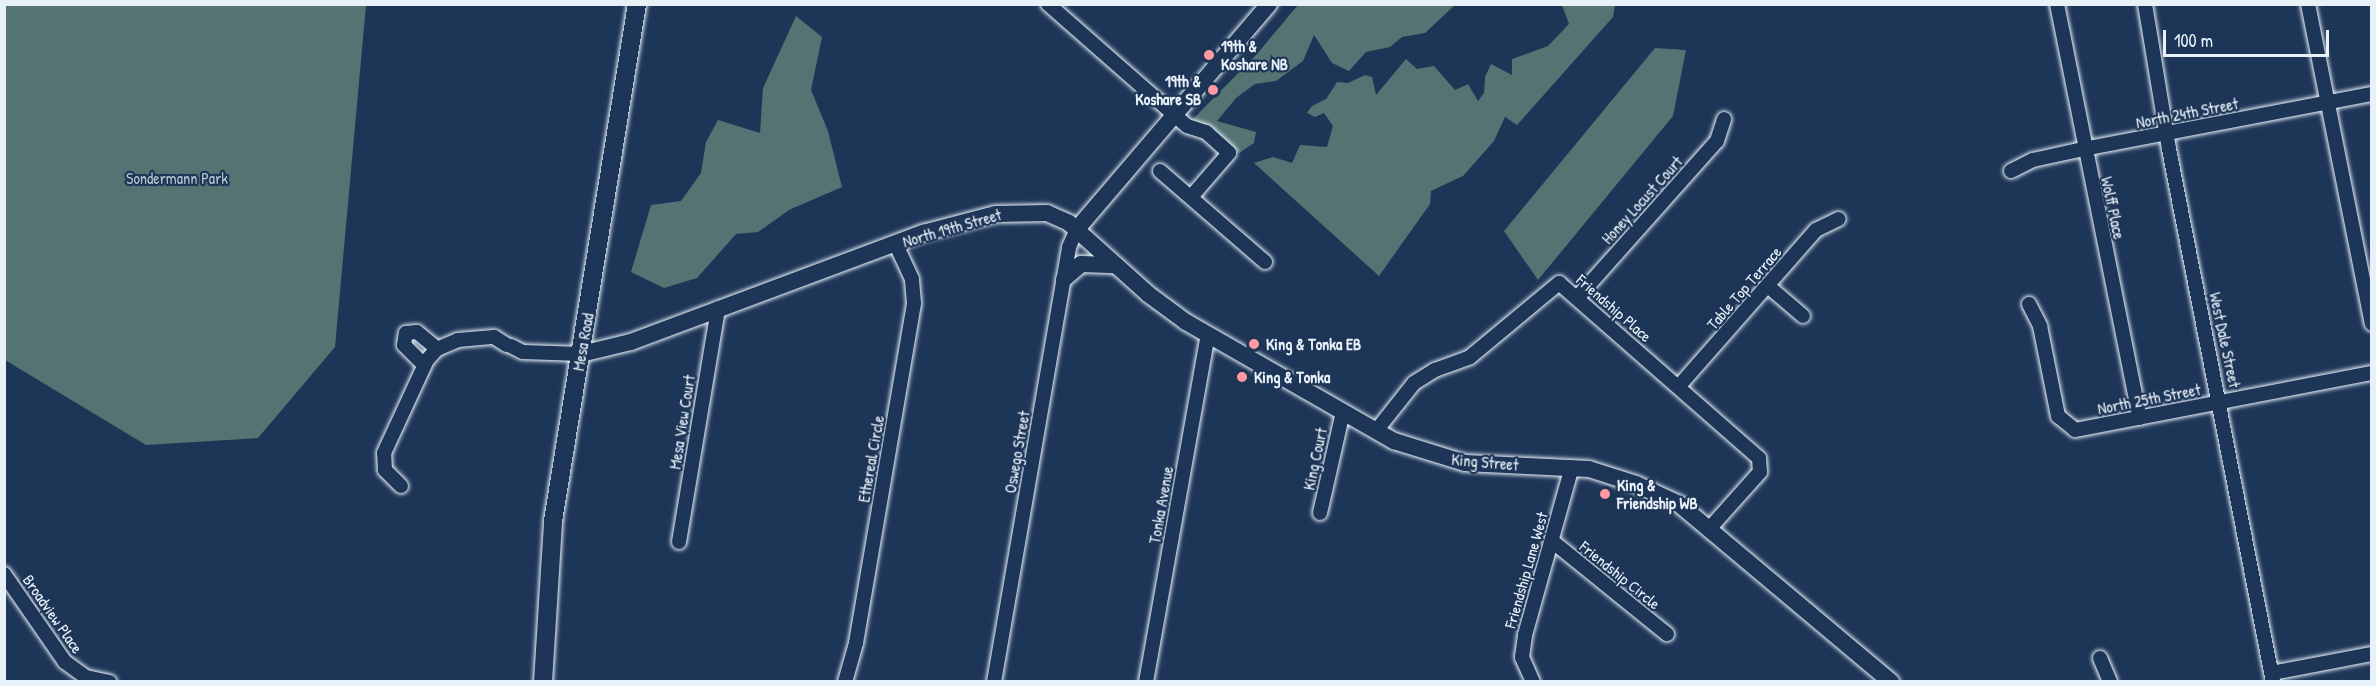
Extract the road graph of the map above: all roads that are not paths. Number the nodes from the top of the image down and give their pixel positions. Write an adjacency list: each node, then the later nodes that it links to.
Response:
1 (637, 4): 30 (main road, Mesa Road)
2 (1048, 4): 9 (street)
3 (1269, 4): 9 (street)
4 (2057, 4): 12 (street, Wolff Place)
5 (2145, 4): 11 (street, West Dale Street)
6 (2308, 4): 8 (street)
7 (2372, 94): 8 (street, North 24th Street)
8 (2326, 103): 11 (street, North 24th Street); 27 (street)
9 (1174, 114): 15 (street); 17 (street)
10 (1724, 119): 23 (street, Honey Locust Court)
11 (2168, 134): 12 (street, North 24th Street); 34 (street, West Dale Street)
12 (2084, 149): 14 (street, North 24th Street); 36 (street, Wolff Place)
13 (1160, 171): 15 (street)
14 (2011, 171)
15 (1191, 197): 19 (street)
16 (1839, 219): 22 (street, Table Top Terrace)
17 (1077, 229): 18 (street, North 19th Street); 20 (street, King Street); 21 (street, Oswego Street)
18 (896, 244): 25 (street, North 19th Street); 51 (street, Ethereal Circle)
19 (1265, 262)
20 (1116, 265): 21 (street); 28 (street, King Street)
21 (1064, 279): 52 (street, Oswego Street)
22 (1768, 286): 26 (street); 33 (street, Table Top Terrace)
23 (1577, 298): 33 (street, Friendship Place); 37 (street, Friendship Place)
24 (2029, 303): 36 (street, North 25th Street)
25 (718, 308): 30 (street, North 19th Street); 43 (street, Mesa View Court)
26 (1803, 316)
27 (2372, 324)
28 (1208, 335): 35 (street, King Street); 53 (street, Tonka Avenue)
29 (437, 349): 30 (street); 31 (street); 31 (street)
30 (581, 354): 50 (main road, Mesa Road)
31 (424, 365): 39 (street)
32 (2372, 373): 34 (street, North 25th Street)
33 (1679, 386): 41 (street, Friendship Place)
34 (2221, 402): 36 (street, North 25th Street); 48 (street, West Dale Street)
35 (1343, 412): 37 (street, King Street); 40 (street, King Court)
36 (2140, 418)
37 (1376, 432): 38 (street, King Street)
38 (1572, 467): 41 (street, King Street); 42 (street, Friendship Lane West)
39 (401, 486)
40 (1320, 513)
41 (1710, 528): 55 (street, King Street)
42 (1552, 541): 45 (street, Friendship Circle); 54 (street, Friendship Lane West)
43 (679, 542)
44 (4, 574): 49 (street, Broadview Place)
45 (1667, 634)
46 (2372, 654): 48 (street)
47 (2100, 658): 56 (street)
48 (2272, 677)
49 (109, 681)
50 (543, 681)
51 (845, 681)
52 (993, 681)
53 (1146, 681)
54 (1533, 681)
55 (1891, 681)
56 (2110, 681)

